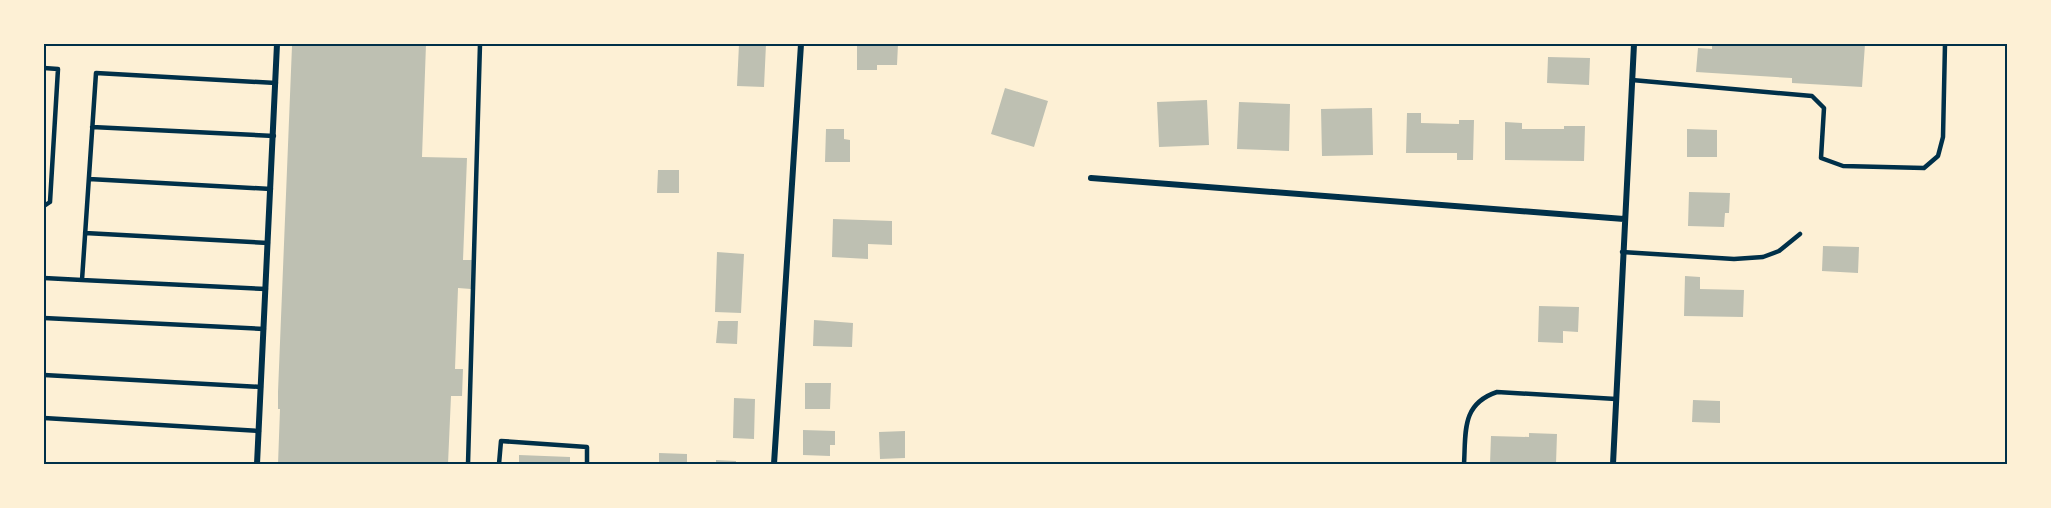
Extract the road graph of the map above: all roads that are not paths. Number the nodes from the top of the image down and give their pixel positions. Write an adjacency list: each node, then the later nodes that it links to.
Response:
1 (277, 44): 8 (street)
2 (480, 44): 31 (lane)
3 (801, 44): 34 (street)
4 (1634, 44): 7 (street)
5 (1945, 44): 7 (lane)
6 (44, 68): 14 (lane)
7 (1632, 80): 15 (street)
8 (276, 83): 9 (lane); 10 (street)
9 (92, 127): 10 (lane); 12 (lane)
10 (274, 136): 13 (street)
11 (1091, 178): 15 (street)
12 (88, 179): 13 (lane); 16 (lane)
13 (271, 189): 18 (street)
14 (44, 206)
15 (1624, 219): 19 (street)
16 (85, 233): 18 (lane); 21 (lane)
17 (1800, 234): 19 (lane)
18 (268, 243): 22 (street)
19 (1623, 252): 27 (street)
20 (44, 278): 21 (lane)
21 (82, 280): 22 (lane)
22 (266, 289): 24 (street)
23 (44, 318): 24 (lane)
24 (264, 328): 26 (street)
25 (44, 375): 26 (lane)
26 (261, 387): 29 (street)
27 (1616, 399): 35 (lane); 36 (street)
28 (44, 418): 29 (lane)
29 (259, 431): 30 (street)
30 (257, 465)
31 (468, 465)
32 (499, 465): 33 (lane)
33 (587, 465)
34 (774, 465)
35 (1464, 465)
36 (1612, 465)

